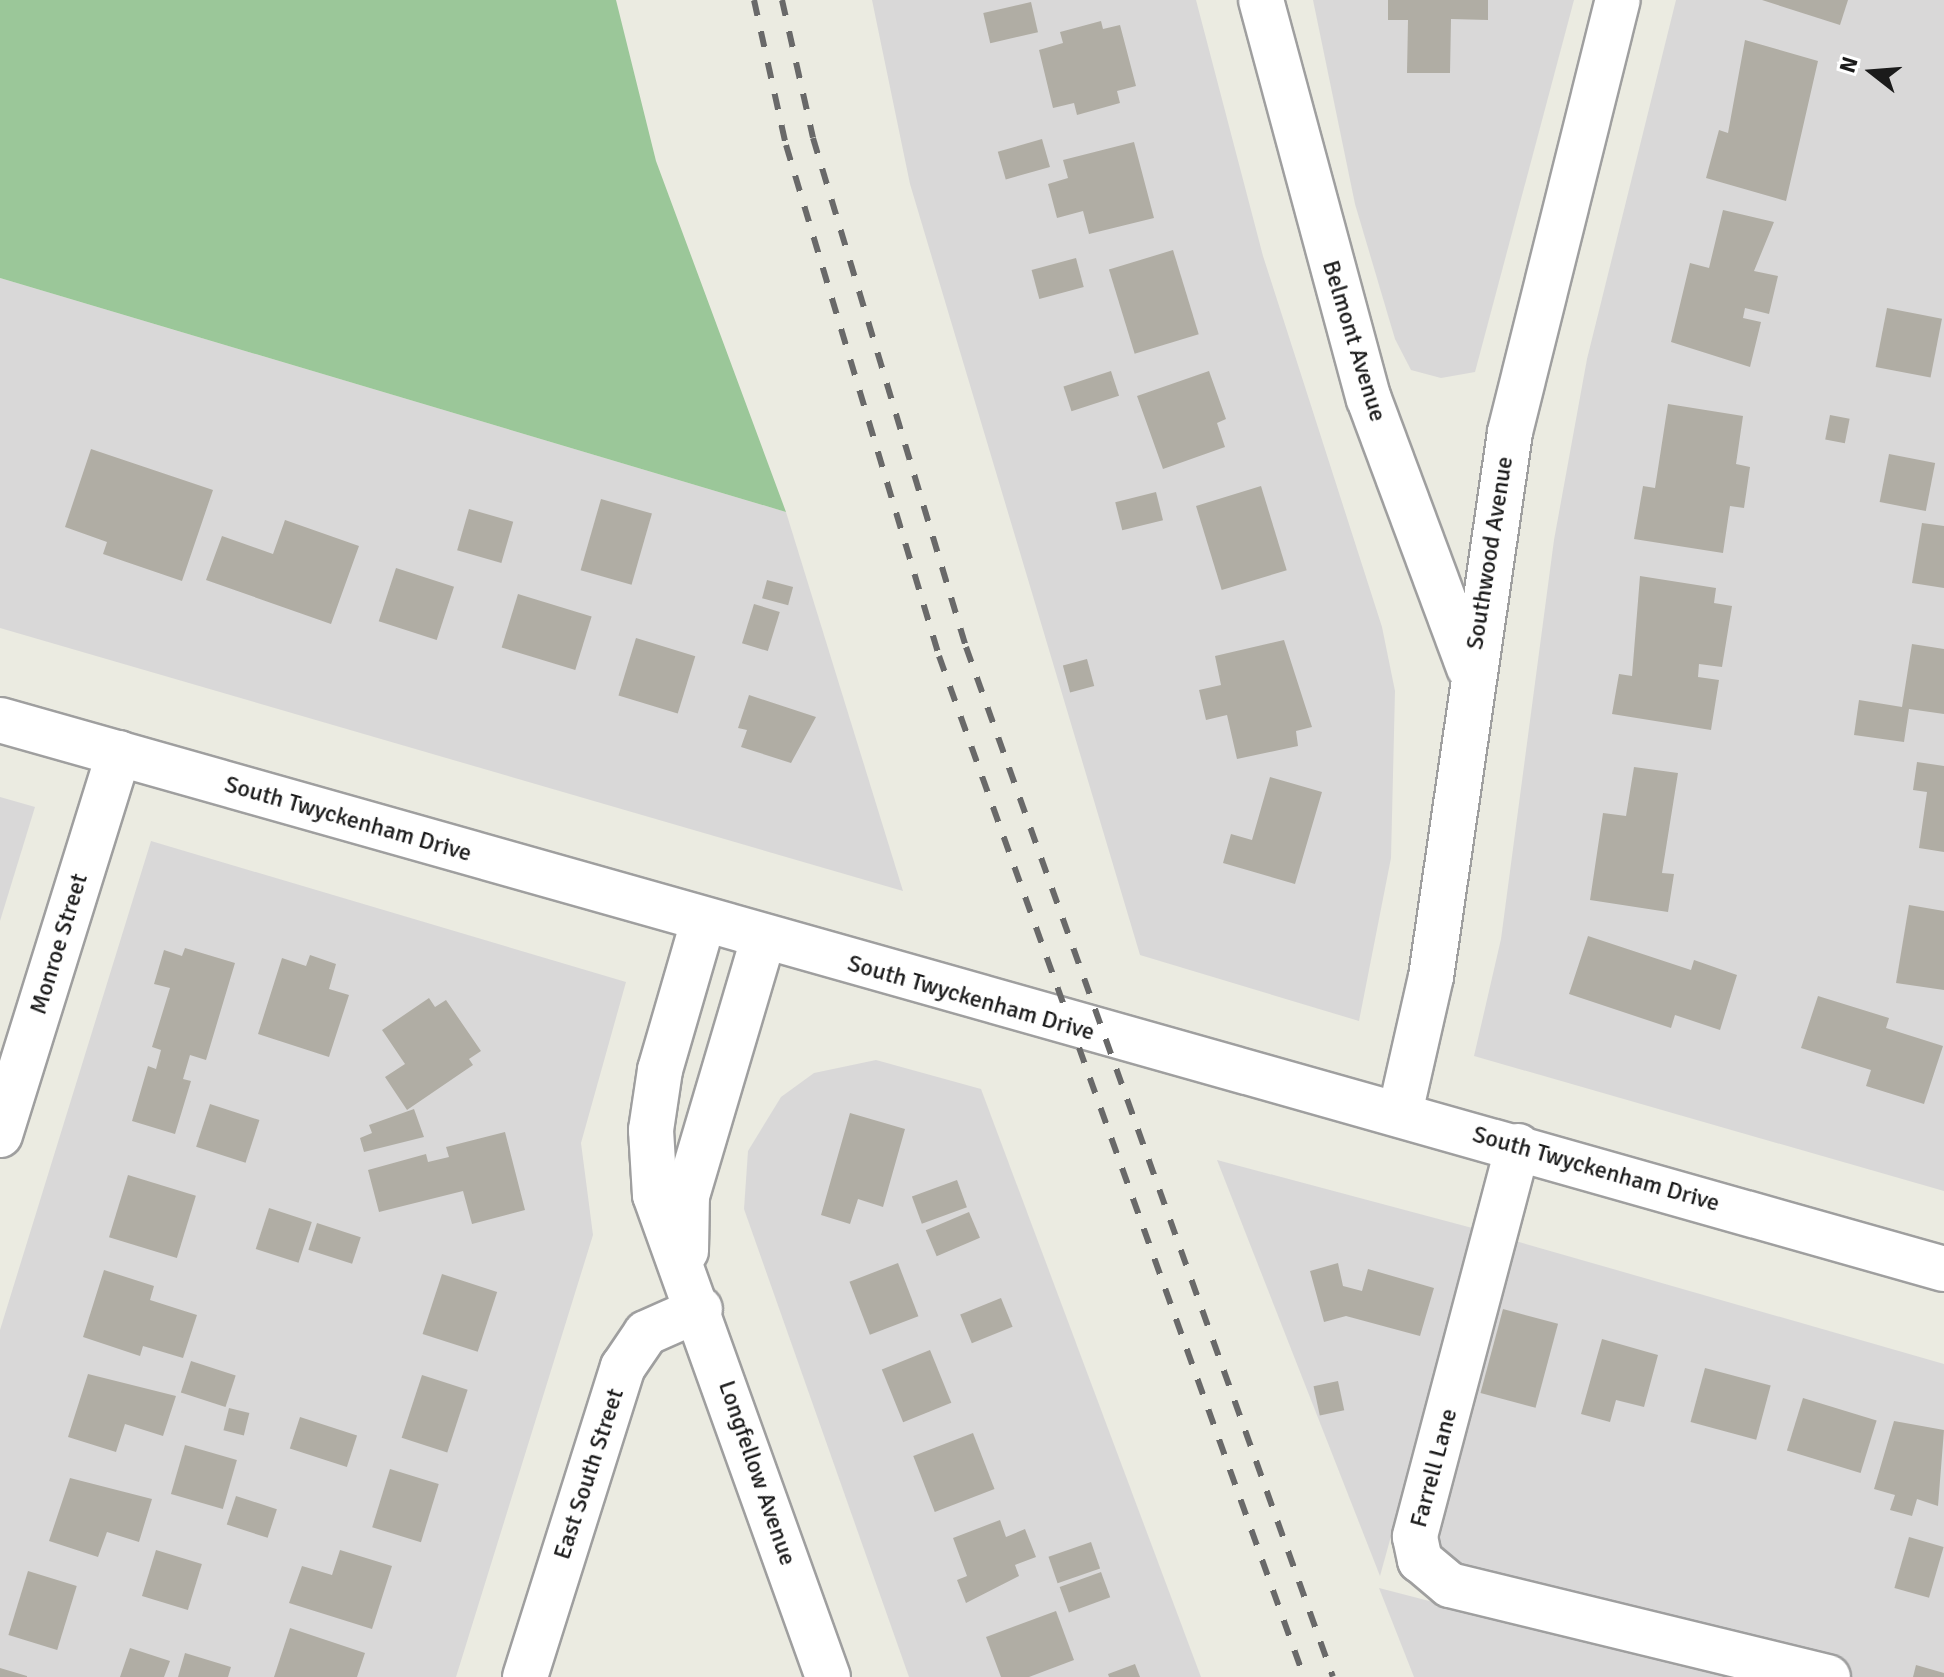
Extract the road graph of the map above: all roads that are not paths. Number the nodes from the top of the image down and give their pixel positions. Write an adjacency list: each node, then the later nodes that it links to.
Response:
1 (1261, 0): 3 (street, Belmont Avenue)
2 (1618, 0): 3 (street, Southwood Avenue)
3 (1471, 674): 8 (street, Southwood Avenue)
4 (0, 720): 5 (street, South Twyckenham Drive)
5 (119, 753): 6 (street, South Twyckenham Drive); 9 (street, Monroe Street)
6 (703, 922): 7 (street, South Twyckenham Drive); 12 (street, Longfellow Avenue)
7 (763, 939): 8 (street, South Twyckenham Drive); 12 (street, Longfellow Avenue)
8 (1400, 1113): 10 (street, South Twyckenham Drive)
9 (0, 1135)
10 (1518, 1146): 11 (street, South Twyckenham Drive); 15 (street, Farrell Lane)
11 (1944, 1269)
12 (693, 1289): 13 (street, East South Street); 14 (street, Longfellow Avenue)
13 (525, 1677)
14 (828, 1677)
15 (1828, 1677)

